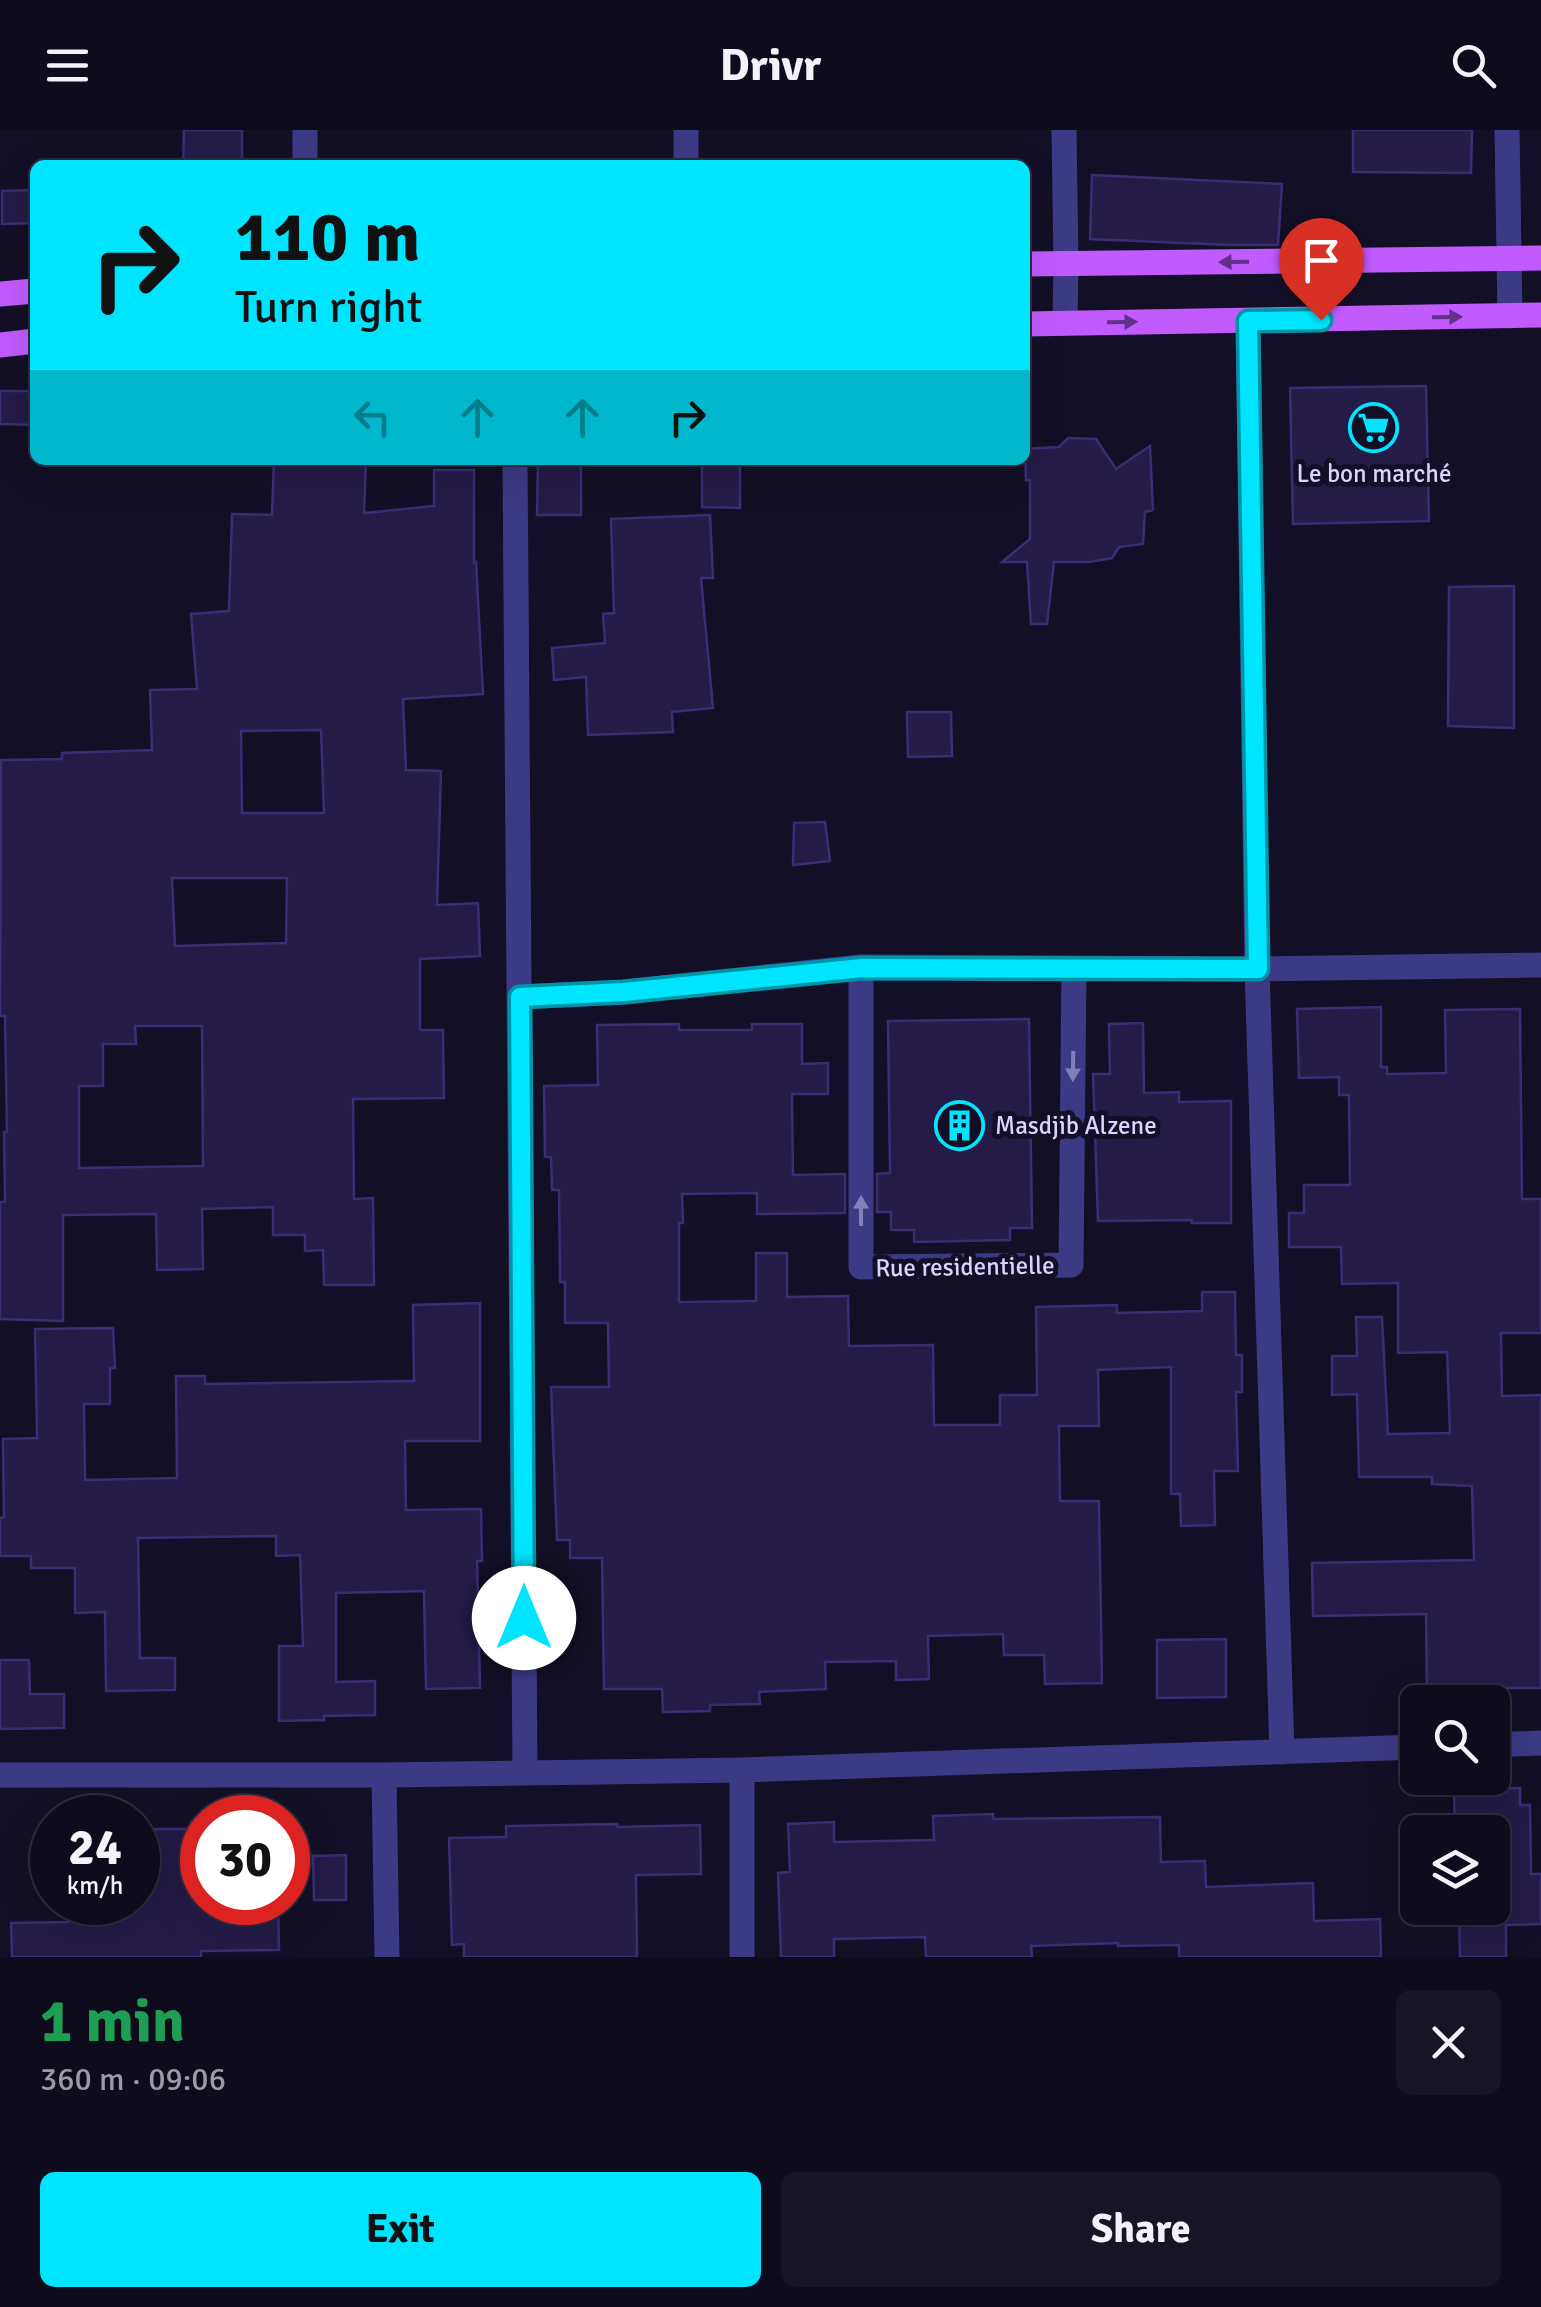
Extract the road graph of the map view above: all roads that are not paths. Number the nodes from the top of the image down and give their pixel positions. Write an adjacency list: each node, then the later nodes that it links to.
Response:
1 (305, 130): 5 (street)
2 (686, 130): 6 (street)
3 (1064, 130): 9 (street)
4 (1507, 130): 7 (street)
5 (305, 160)
6 (686, 160)
7 (1510, 258): 8 (main road); 9 (main road, one-way to 9); 14 (street)
8 (1541, 258)
9 (1066, 263): 10 (main road); 16 (street)
10 (1030, 264)
11 (30, 291): 12 (main road)
12 (0, 294)
13 (1541, 315): 14 (main road)
14 (1510, 316): 15 (main road, one-way to 14)
15 (1248, 321): 16 (main road, one-way to 15); 24 (street)
16 (1064, 323): 17 (main road)
17 (1030, 324)
18 (30, 342): 19 (main road)
19 (0, 345)
20 (515, 465): 25 (street)
21 (1541, 966): 24 (street)
22 (862, 968): 23 (street); 23 (street, Rue residentielle, one-way to 22); 25 (street)
23 (1074, 969): 24 (street)
24 (1258, 969): 29 (street)
25 (520, 997): 31 (street)
26 (1541, 1743): 27 (street)
27 (1510, 1744)
28 (1400, 1748): 29 (street)
29 (1282, 1752): 30 (street)
30 (742, 1770): 31 (street); 35 (street)
31 (524, 1773): 33 (street)
32 (0, 1775): 33 (street)
33 (384, 1775): 34 (street)
34 (387, 1957)
35 (742, 1957)

